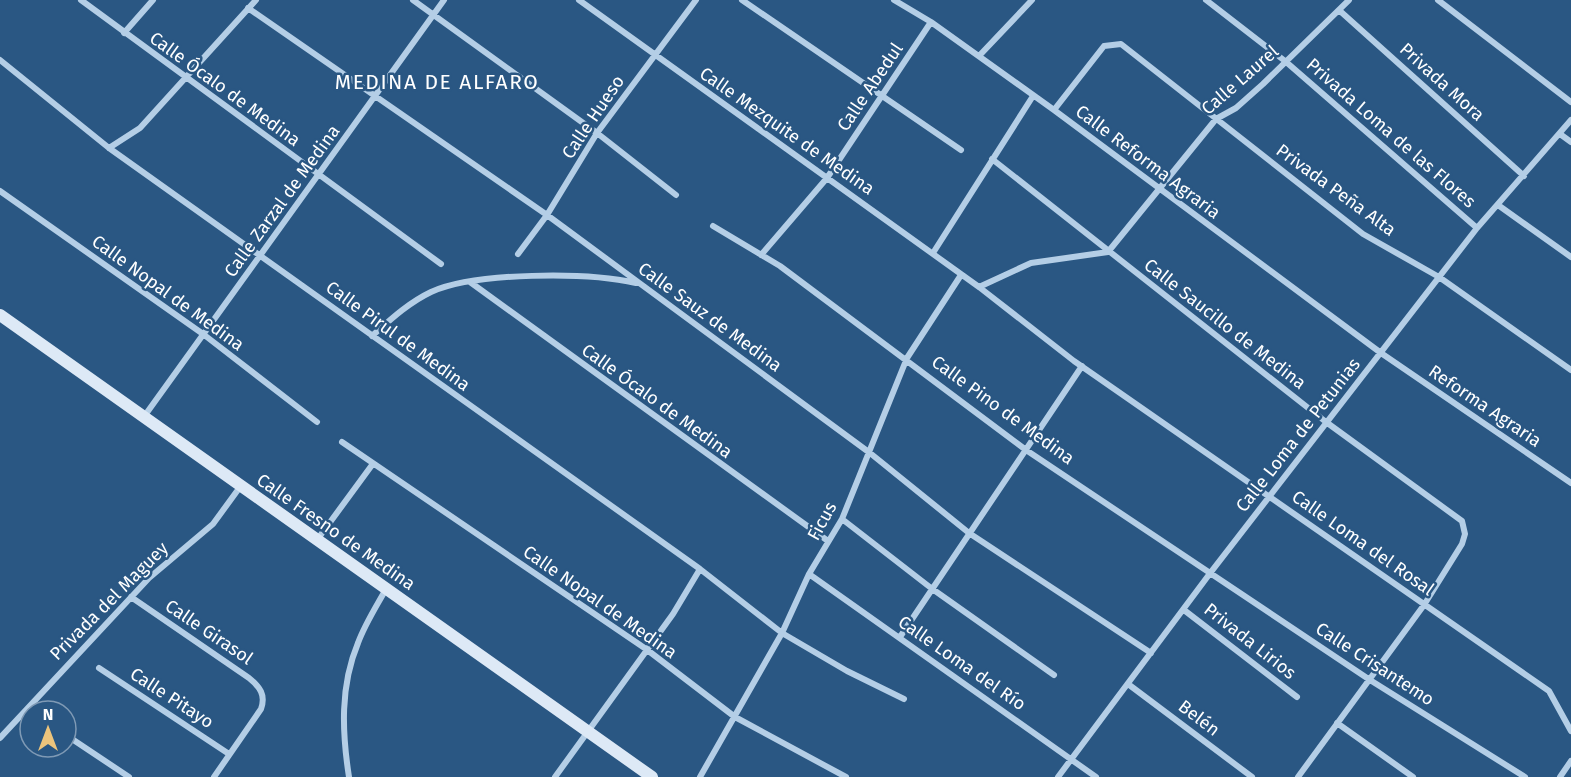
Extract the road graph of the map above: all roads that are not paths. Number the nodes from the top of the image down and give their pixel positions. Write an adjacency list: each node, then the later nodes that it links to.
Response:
1 (81, 0): 18 (street, Calle Ócalo de Medina)
2 (153, 0): 18 (street)
3 (256, 0): 14 (street)
4 (413, 0): 16 (street)
5 (444, 0): 16 (street, Calle Zarzal de Medina)
6 (579, 0): 19 (street, Calle Mezquite de Medina)
7 (696, 0): 19 (street, Calle Hueso)
8 (742, 0): 26 (street)
9 (894, 0): 17 (street, Calle Reforma Agraria)
10 (1032, 0): 20 (street)
11 (1206, 0): 22 (street, Privada Loma de las Flores)
12 (1350, 0): 15 (street, Calle Laurel)
13 (1438, 0): 27 (street)
14 (248, 8): 23 (street); 24 (street, Calle Sauz de Medina)
15 (1340, 11): 22 (street, Calle Laurel); 38 (street, Privada Mora)
16 (434, 14): 24 (street, Calle Zarzal de Medina); 31 (street)
17 (931, 22): 20 (street, Calle Reforma Agraria); 26 (street, Calle Abedul)
18 (124, 33): 23 (street, Calle Ócalo de Medina)
19 (655, 56): 31 (street, Calle Hueso); 39 (street, Calle Mezquite de Medina)
20 (979, 56): 25 (street, Calle Reforma Agraria)
21 (0, 60): 34 (street, Calle Pirul de Medina)
22 (1285, 61): 29 (street, Calle Laurel); 46 (street, Privada Loma de las Flores)
23 (186, 79): 34 (street); 37 (street, Calle Ócalo de Medina)
24 (376, 96): 37 (street, Calle Zarzal de Medina); 44 (street, Calle Sauz de Medina)
25 (1034, 96): 28 (street, Calle Reforma Agraria); 36 (street)
26 (881, 97): 35 (street); 39 (street, Calle Abedul)
27 (1571, 102)
28 (1053, 110): 29 (street, Privada Peña Alta); 40 (street, Calle Reforma Agraria)
29 (1216, 119): 40 (street, Calle Laurel); 55 (street, Privada Peña Alta)
30 (1571, 120): 32 (street, Calle Loma de Petunias)
31 (597, 133): 42 (street); 44 (street, Calle Hueso)
32 (1560, 134): 33 (street); 38 (street, Calle Loma de Petunias)
33 (1571, 142)
34 (110, 148): 51 (street, Calle Pirul de Medina)
35 (961, 150)
36 (992, 159): 47 (street, Calle Saucillo de Medina); 48 (street)
37 (318, 176): 51 (street, Calle Zarzal de Medina); 53 (street, Calle Ócalo de Medina)
38 (1524, 176): 43 (street, Calle Loma de Petunias)
39 (827, 178): 48 (street, Calle Mezquite de Medina); 50 (street, Calle Abedul)
40 (1158, 189): 47 (street, Calle Laurel); 62 (street, Calle Reforma Agraria)
41 (0, 191): 60 (street, Calle Nopal de Medina)
42 (676, 195)
43 (1498, 206): 46 (street, Calle Loma de Petunias); 52 (street)
44 (547, 215): 49 (street, Calle Hueso); 57 (street, Calle Sauz de Medina)
45 (713, 226): 50 (street, Calle Pino de Medina)
46 (1477, 228): 55 (street, Calle Loma de Petunias)
47 (1108, 252): 58 (street); 68 (street, Calle Saucillo de Medina)
48 (933, 253): 54 (street, Calle Mezquite de Medina)
49 (518, 254)
50 (761, 255): 63 (street, Calle Pino de Medina)
51 (262, 256): 60 (street, Calle Zarzal de Medina); 61 (street, Calle Pirul de Medina)
52 (1571, 257)
53 (441, 264)
54 (961, 275): 58 (street, Calle Mezquite de Medina); 63 (street, Ficus)
55 (1438, 278): 62 (street, Calle Loma de Petunias); 65 (street, Privada Peña Alta)
56 (470, 282): 57 (street); 61 (street); 79 (street, Calle Ócalo de Medina)
57 (641, 284): 71 (street, Calle Sauz de Medina)
58 (979, 287): 64 (street, Calle Loma del Rosal)
59 (0, 315): 66 (street, Calle Fresno de Medina)
60 (203, 334): 66 (street, Calle Zarzal de Medina); 67 (street, Calle Nopal de Medina)
61 (372, 336): 80 (street, Calle Pirul de Medina)
62 (1381, 353): 68 (street, Calle Loma de Petunias); 73 (street, Reforma Agraria)
63 (907, 358): 70 (street, Calle Pino de Medina); 71 (street, Ficus)
64 (1083, 366): 70 (street); 75 (street, Calle Loma del Rosal)
65 (1571, 369)
66 (143, 419): 74 (street, Calle Fresno de Medina)
67 (317, 422)
68 (1326, 422): 75 (street, Calle Loma de Petunias); 86 (street, Calle Saucillo de Medina)
69 (342, 442): 72 (street, Calle Nopal de Medina)
70 (1026, 450): 77 (street); 81 (street, Calle Pino de Medina)
71 (870, 453): 76 (street, Ficus); 77 (street, Calle Sauz de Medina)
72 (372, 465): 78 (street); 90 (street, Calle Nopal de Medina)
73 (1571, 483)
74 (240, 487): 78 (street, Calle Fresno de Medina); 85 (street, Privada del Maguey)
75 (1270, 496): 81 (street, Calle Loma de Petunias); 86 (street, Calle Loma del Rosal)
76 (842, 519): 79 (street, Ficus); 83 (street)
77 (969, 533): 83 (street); 91 (street, Calle Sauz de Medina)
78 (317, 541): 84 (street, Calle Fresno de Medina)
79 (828, 541): 82 (street, Ficus)
80 (700, 569): 88 (street, Calle Pirul de Medina); 90 (street)
81 (1211, 572): 87 (street, Calle Loma de Petunias); 94 (street, Calle Crisantemo)
82 (809, 574): 88 (street, Ficus); 89 (street, Calle Loma del Río)
83 (931, 588): 89 (street); 93 (street)
84 (386, 589): 101 (street, Calle Fresno de Medina); 109 (street)
85 (131, 597): 102 (street, Privada del Maguey); 104 (street, Calle Girasol)
86 (1424, 605): 94 (street); 100 (street, Calle Loma del Rosal)
87 (1184, 610): 91 (street, Calle Loma de Petunias); 96 (street, Privada Lirios)
88 (782, 633): 97 (street, Calle Pirul de Medina); 98 (street, Ficus)
89 (900, 637): 105 (street, Calle Loma del Río)
90 (645, 649): 98 (street, Calle Nopal de Medina); 101 (street)
91 (1151, 653): 95 (street, Calle Loma de Petunias)
92 (99, 668): 104 (street, Calle Pitayo)
93 (1054, 675)
94 (1370, 680): 99 (street); 119 (street, Calle Crisantemo)
95 (1128, 684): 105 (street, Calle Loma de Petunias); 116 (street, Belén)
96 (1297, 697)
97 (904, 699)
98 (735, 717): 112 (street, Ficus); 113 (street, Calle Nopal de Medina)
99 (1337, 723): 117 (street); 118 (street)
100 (1571, 730)
101 (587, 733): 110 (street); 111 (street, Calle Fresno de Medina)
102 (0, 738)
103 (78, 743): 107 (street)
104 (229, 754): 108 (street)
105 (1071, 759): 114 (street, Calle Loma de Petunias); 115 (street, Calle Loma del Río)
106 (1571, 761): 120 (street)
107 (129, 777)
108 (214, 777)
109 (349, 777)
110 (555, 777)
111 (652, 777)
112 (700, 777)
113 (846, 777)
114 (1058, 777)
115 (1096, 777)
116 (1252, 777)
117 (1298, 777)
118 (1413, 777)
119 (1525, 777)
120 (1560, 777)

